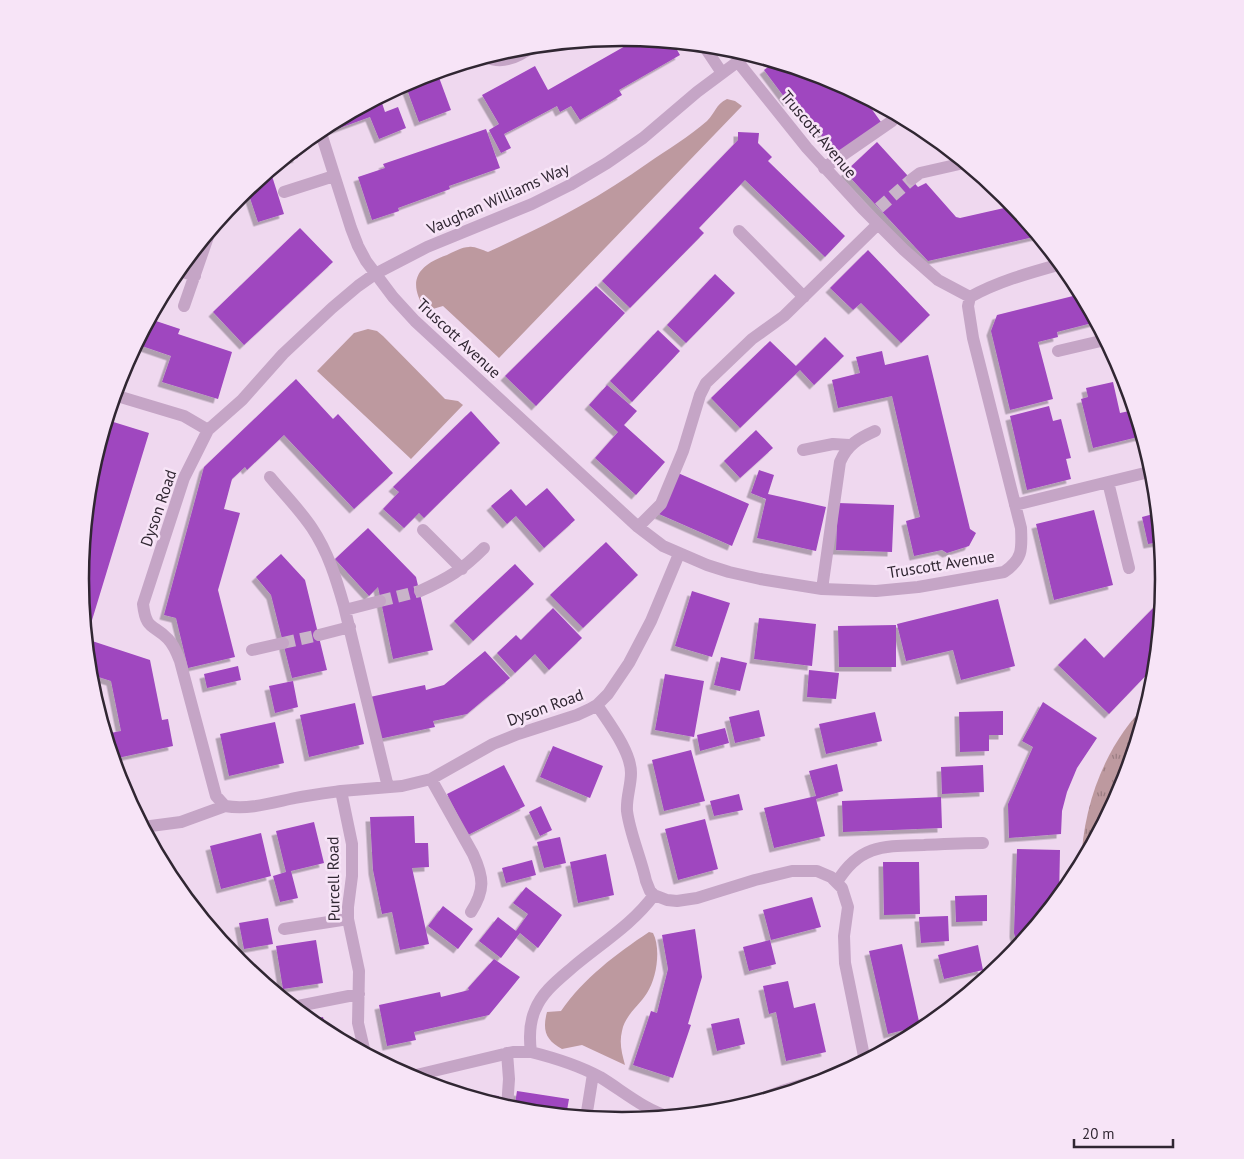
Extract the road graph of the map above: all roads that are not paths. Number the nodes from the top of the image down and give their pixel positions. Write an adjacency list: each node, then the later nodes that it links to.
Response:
1 (709, 54): 6 (street)
2 (520, 56): 5 (street)
3 (741, 60): 6 (street, Vaughan Williams Way)
4 (745, 60): 10 (street, Truscott Avenue)
5 (497, 61)
6 (722, 73): 19 (street, Vaughan Williams Way)
7 (892, 120): 10 (street)
8 (323, 138): 11 (street, Truscott Avenue)
9 (957, 165): 12 (street)
10 (824, 168): 14 (street, Truscott Avenue)
11 (334, 176): 13 (street); 19 (street, Truscott Avenue)
12 (912, 179)
13 (284, 192)
14 (876, 216): 21 (street); 22 (street, Truscott Avenue)
15 (739, 230): 21 (street)
16 (204, 249): 20 (street)
17 (1053, 266): 22 (street)
18 (186, 273): 20 (street)
19 (375, 274): 27 (street, Dyson Road); 35 (street, Truscott Avenue)
20 (195, 276): 23 (street)
21 (804, 297): 35 (street)
22 (970, 297): 34 (street, Truscott Avenue)
23 (184, 306)
24 (1099, 341): 25 (street)
25 (1058, 351)
26 (121, 397): 27 (street)
27 (208, 430): 53 (street, Dyson Road)
28 (875, 431): 29 (street)
29 (849, 446): 30 (street); 41 (street)
30 (803, 450)
31 (1145, 473): 33 (street)
32 (270, 477): 44 (street)
33 (1108, 482): 34 (street); 39 (street)
34 (1015, 505): 41 (street, Truscott Avenue)
35 (638, 527): 38 (street, Truscott Avenue)
36 (423, 530): 40 (street)
37 (484, 548): 40 (street)
38 (679, 554): 41 (street, Truscott Avenue); 49 (street, Dyson Road)
39 (1129, 568)
40 (462, 569): 42 (street)
41 (822, 589)
42 (420, 591)
43 (380, 601): 44 (street)
44 (345, 610): 45 (street)
45 (350, 627): 46 (street); 51 (street)
46 (319, 635)
47 (284, 643): 48 (street)
48 (252, 650)
49 (597, 705): 50 (street, Dyson Road); 57 (street)
50 (431, 779): 51 (street, Dyson Road); 58 (street)
51 (388, 787): 52 (street, Dyson Road)
52 (341, 790): 53 (street); 59 (street, Purcell Road)
53 (225, 806): 54 (street)
54 (150, 826)
55 (983, 843): 56 (street)
56 (837, 882): 57 (street); 66 (street)
57 (654, 895): 64 (street)
58 (471, 912)
59 (348, 919): 60 (street); 61 (street, Purcell Road)
60 (284, 930)
61 (359, 994): 62 (street); 63 (street, Purcell Road)
62 (301, 1005)
63 (362, 1045)
64 (531, 1052): 65 (street); 68 (street)
65 (507, 1053): 67 (street); 69 (street)
66 (864, 1055)
67 (422, 1074)
68 (592, 1074): 70 (street); 71 (street)
69 (508, 1101)
70 (587, 1112)
71 (658, 1112)

